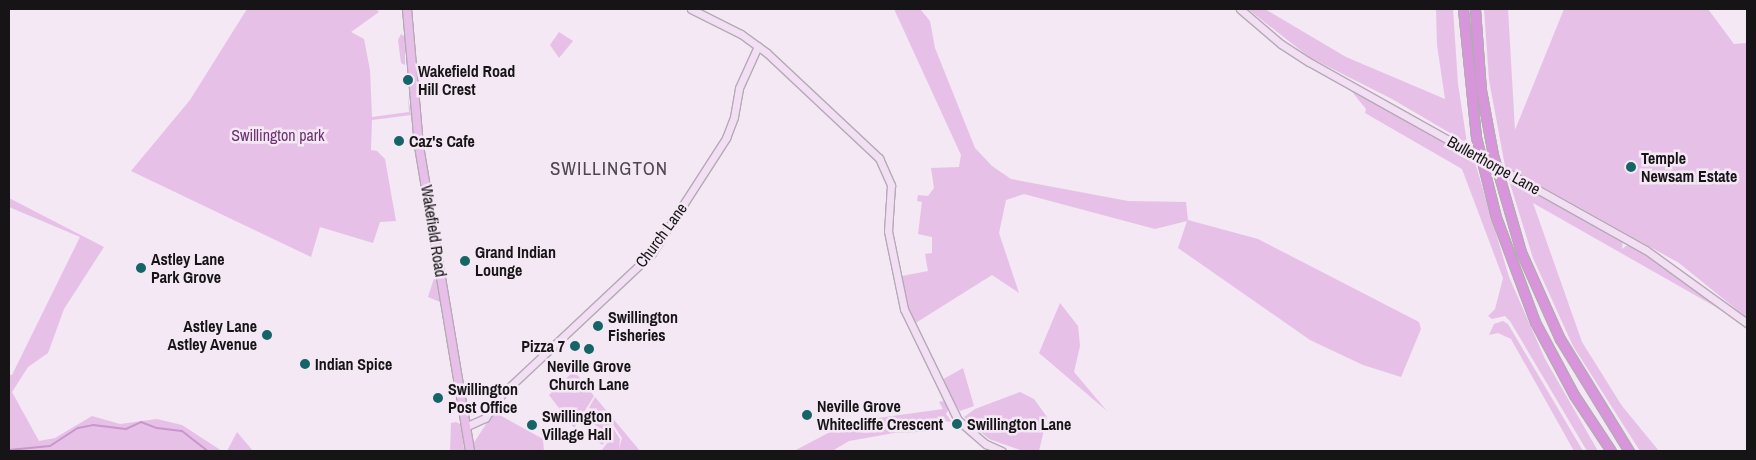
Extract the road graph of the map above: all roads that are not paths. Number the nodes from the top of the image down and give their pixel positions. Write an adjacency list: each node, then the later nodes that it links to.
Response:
1 (407, 9): 8 (main road, Wakefield Road)
2 (691, 9): 6 (street)
3 (1240, 9): 7 (street, Bullerthorpe Lane, bridge)
4 (1463, 9): 11 (highway)
5 (1476, 9): 12 (highway)
6 (758, 46): 8 (street, Church Lane); 10 (street)
7 (1747, 323)
8 (467, 426): 9 (main road, Wakefield Road)
9 (470, 451)
10 (1002, 451)
11 (1611, 451)
12 (1629, 451)

